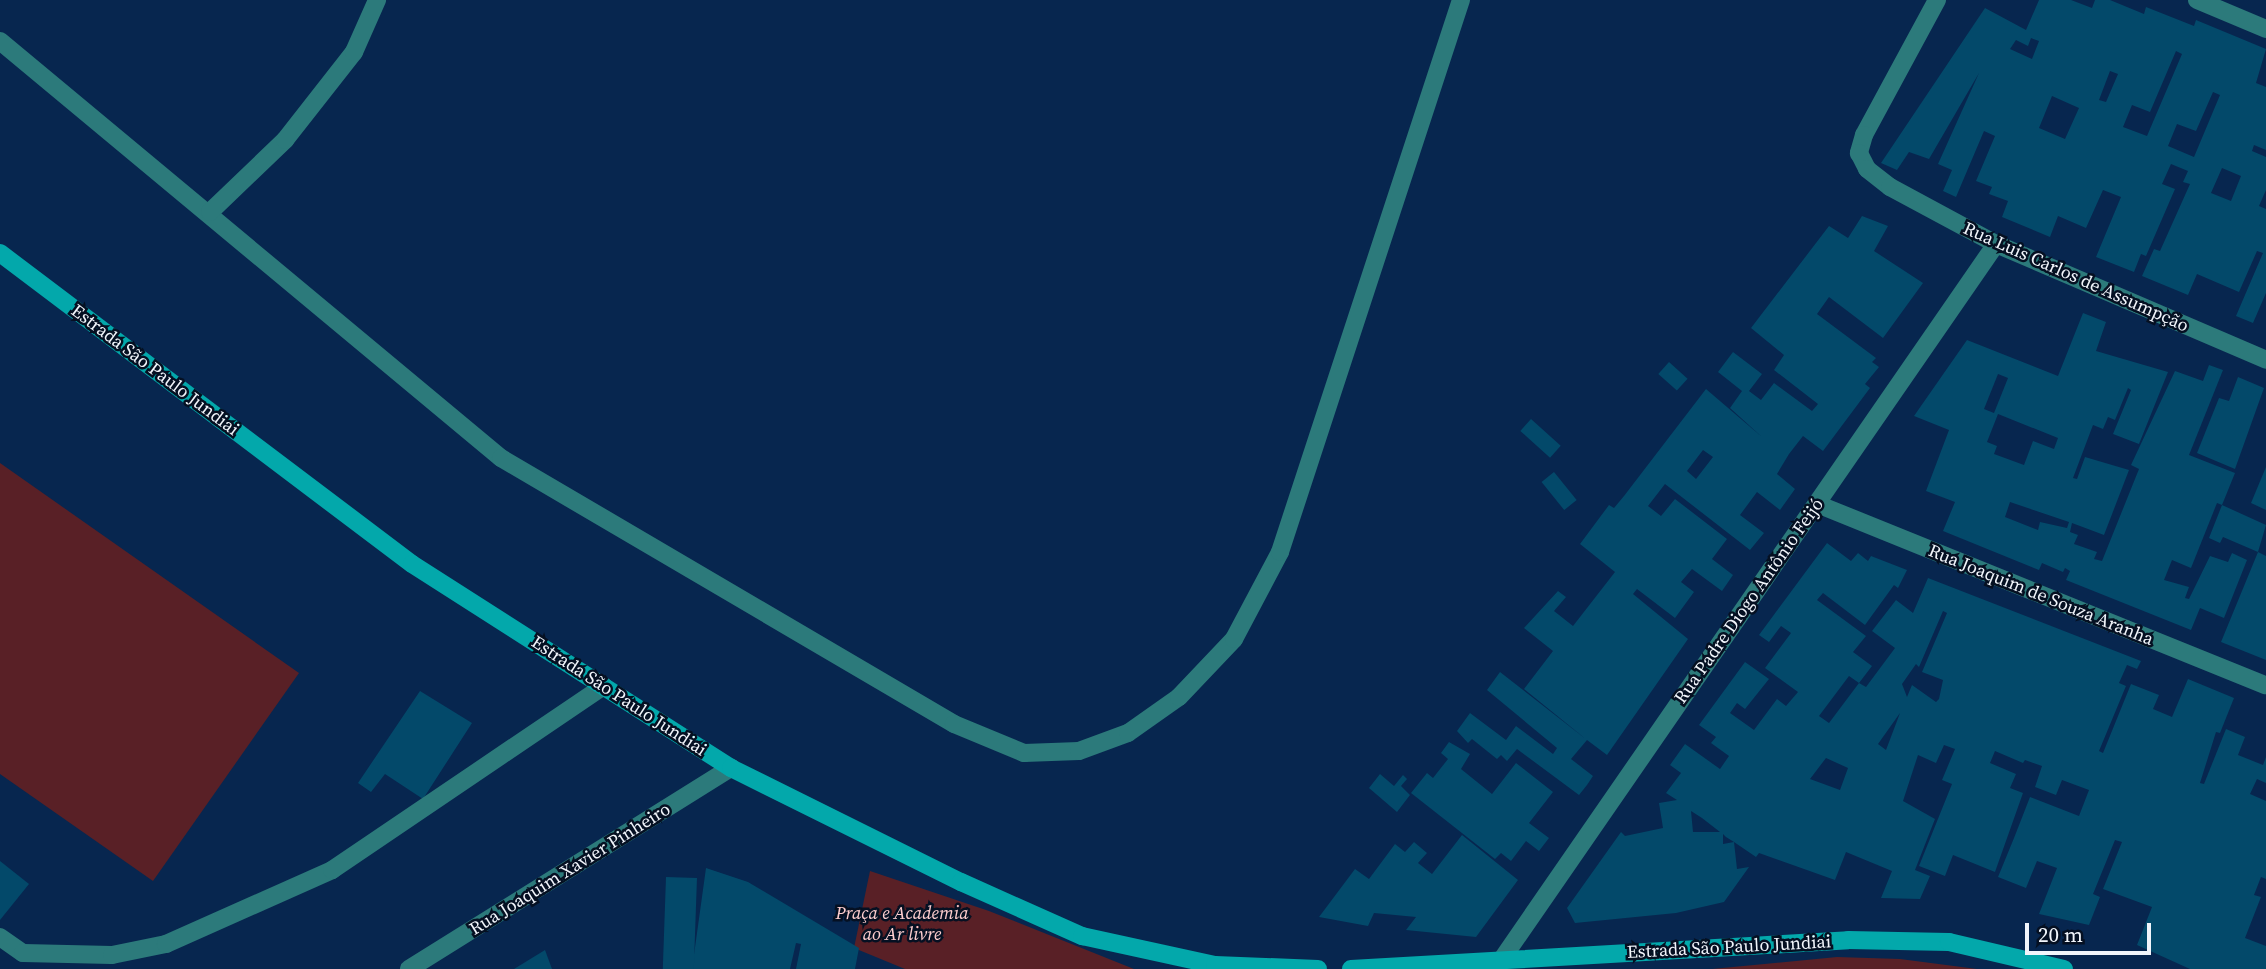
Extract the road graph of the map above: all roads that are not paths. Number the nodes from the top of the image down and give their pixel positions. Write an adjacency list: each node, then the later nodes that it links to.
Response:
1 (377, 0): 7 (street)
2 (1461, 0): 7 (street)
3 (1937, 0): 8 (street, Rua Luis Carlos de Assumpção)
4 (2197, 0): 5 (street)
5 (2266, 29)
6 (0, 41): 7 (street)
7 (210, 212)
8 (1996, 244): 10 (street, Rua Luis Carlos de Assumpção); 11 (street, Rua Padre Diogo Antônio Feijó)
9 (0, 253): 13 (main road, Estrada São Paulo Jundiai)
10 (2266, 360)
11 (1817, 504): 12 (street, Rua Joaquim de Souza Aranha); 16 (street, Rua Padre Diogo Antônio Feijó)
12 (2266, 685)
13 (604, 687): 14 (main road, Estrada São Paulo Jundiai); 15 (street)
14 (731, 768): 17 (street, Rua Joaquim Xavier Pinheiro); 18 (main road, Estrada São Paulo Jundiai)
15 (0, 937)
16 (1502, 959): 19 (main road, Estrada São Paulo Jundiai); 20 (main road, Estrada São Paulo Jundiai)
17 (409, 969)
18 (1318, 969)
19 (1351, 969)
20 (2064, 969)

